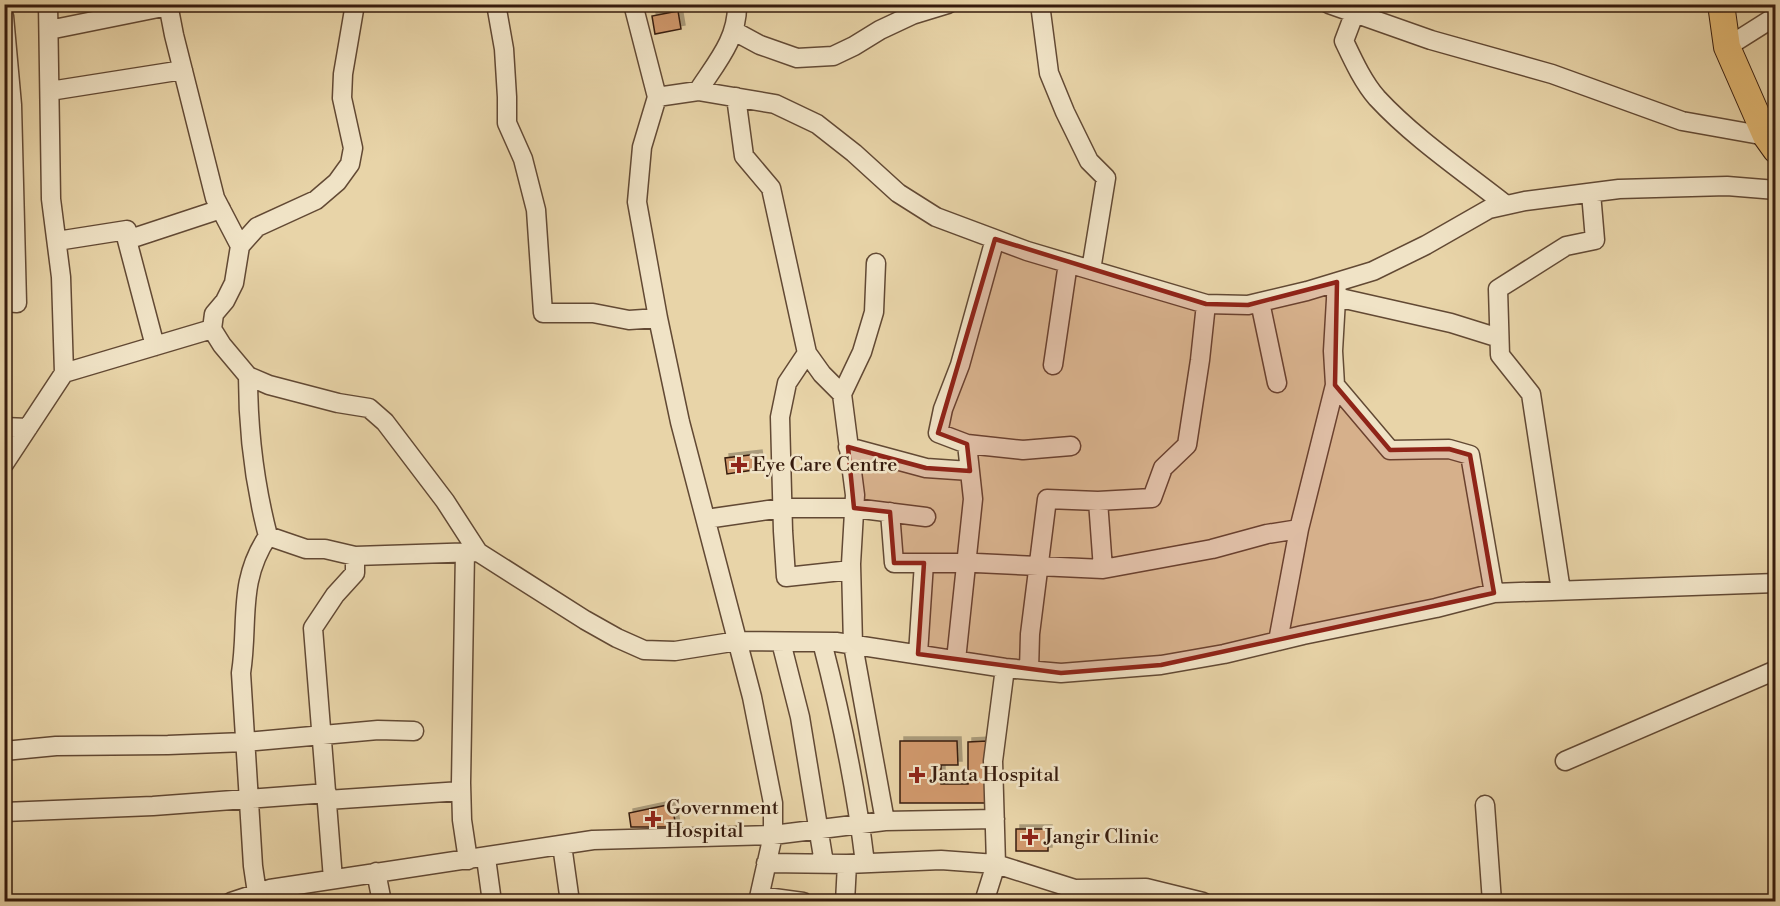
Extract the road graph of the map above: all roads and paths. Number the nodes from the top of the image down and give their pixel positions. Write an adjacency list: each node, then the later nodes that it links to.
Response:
1 (48, 4): 14 (street)
2 (355, 4): 32 (street)
3 (496, 4): 40 (street)
4 (633, 4): 21 (street)
5 (737, 4): 15 (street)
6 (948, 4): 15 (street)
7 (1040, 4): 35 (street)
8 (1329, 4): 11 (street)
9 (1720, 4): 17 (highway)
10 (168, 5): 14 (street); 18 (street)
11 (1357, 9): 23 (street); 26 (street)
12 (4, 16): 16 (street)
13 (1776, 16): 17 (street)
14 (49, 30): 20 (street)
15 (734, 31): 19 (street)
16 (6, 43): 28 (street)
17 (1726, 47): 23 (highway)
18 (183, 70): 20 (street); 27 (street)
19 (698, 90): 21 (street); 22 (street)
20 (50, 91): 31 (street)
21 (657, 97): 40 (street)
22 (736, 97): 29 (street); 44 (street)
23 (1771, 143)
24 (1776, 190): 25 (street)
25 (1591, 193): 26 (street); 42 (street)
26 (1506, 206): 36 (street)
27 (221, 209): 30 (street); 32 (street)
28 (10, 229): 37 (street)
29 (995, 239): 34 (street); 53 (street)
30 (128, 240): 31 (street); 43 (street)
31 (57, 241): 46 (street)
32 (240, 246): 41 (street)
33 (876, 263): 50 (street)
34 (1068, 263): 35 (street); 45 (street)
35 (1091, 270): 39 (street)
36 (1337, 289): 38 (street); 42 (street); 49 (street)
37 (4, 302)
38 (1260, 302): 39 (street); 48 (street)
39 (1206, 304): 58 (street)
40 (658, 318): 63 (street)
41 (212, 329): 43 (street); 47 (street)
42 (1499, 339): 74 (street)
43 (155, 346): 46 (street)
44 (807, 353): 50 (street); 59 (street)
45 (1053, 365)
46 (64, 372): 52 (street)
47 (248, 376): 65 (street); 66 (street)
48 (1277, 384)
49 (1335, 385): 64 (street); 75 (street)
50 (842, 394): 55 (street)
51 (4, 427): 52 (street)
52 (28, 428): 56 (street)
53 (967, 444): 54 (street); 57 (street)
54 (1071, 446)
55 (849, 447): 57 (street); 60 (street)
56 (4, 464)
57 (970, 471): 69 (street)
58 (1098, 501): 70 (street); 71 (street)
59 (782, 508): 60 (street); 63 (street); 72 (street)
60 (854, 508): 61 (street); 72 (street)
61 (890, 512): 62 (street); 68 (street)
62 (926, 516)
63 (706, 519): 76 (street)
64 (1299, 529): 71 (street); 77 (street)
65 (268, 536): 67 (street); 88 (street)
66 (472, 552): 67 (street); 76 (street); 91 (street)
67 (355, 556): 87 (street)
68 (924, 563): 69 (street); 81 (street)
69 (966, 563): 70 (street); 82 (street)
70 (1038, 567): 71 (street); 84 (street)
71 (1103, 569)
72 (851, 570): 80 (street)
73 (1776, 583): 74 (street)
74 (1562, 591): 75 (street)
75 (1494, 593): 77 (street)
76 (738, 641): 78 (street); 100 (street)
77 (1278, 641): 84 (street)
78 (781, 642): 79 (street); 99 (street)
79 (822, 642): 80 (street); 98 (street)
80 (853, 645): 81 (street); 97 (street)
81 (918, 654): 82 (street)
82 (956, 660): 83 (street)
83 (1005, 668): 84 (street); 96 (street)
84 (1029, 670)
85 (1776, 670): 90 (street)
86 (414, 731): 87 (street)
87 (321, 735): 88 (street); 92 (street)
88 (245, 742): 89 (street); 93 (street)
89 (4, 751)
90 (1565, 761)
91 (461, 791): 92 (street); 102 (street)
92 (327, 797): 93 (street); 108 (street)
93 (248, 798): 95 (street); 111 (street)
94 (1485, 804): 120 (street)
95 (4, 812)
96 (995, 819): 97 (street); 106 (street)
97 (885, 822): 98 (street)
98 (860, 825): 99 (street); 105 (street)
99 (818, 830): 100 (street); 104 (street)
100 (773, 835): 101 (street); 103 (street)
101 (562, 845): 102 (street); 115 (street)
102 (477, 859): 107 (street); 114 (street)
103 (766, 863): 104 (street); 112 (street)
104 (824, 863): 105 (street)
105 (856, 863): 106 (street); 117 (street)
106 (996, 864): 110 (street); 118 (street)
107 (376, 872): 108 (street); 113 (street)
108 (333, 879): 109 (street)
109 (292, 894): 111 (street)
110 (1068, 894): 119 (street)
111 (246, 898)
112 (759, 899): 116 (street)
113 (382, 902)
114 (492, 902)
115 (570, 902)
116 (803, 902)
117 (845, 902)
118 (984, 902)
119 (1203, 902)
120 (1491, 902)

